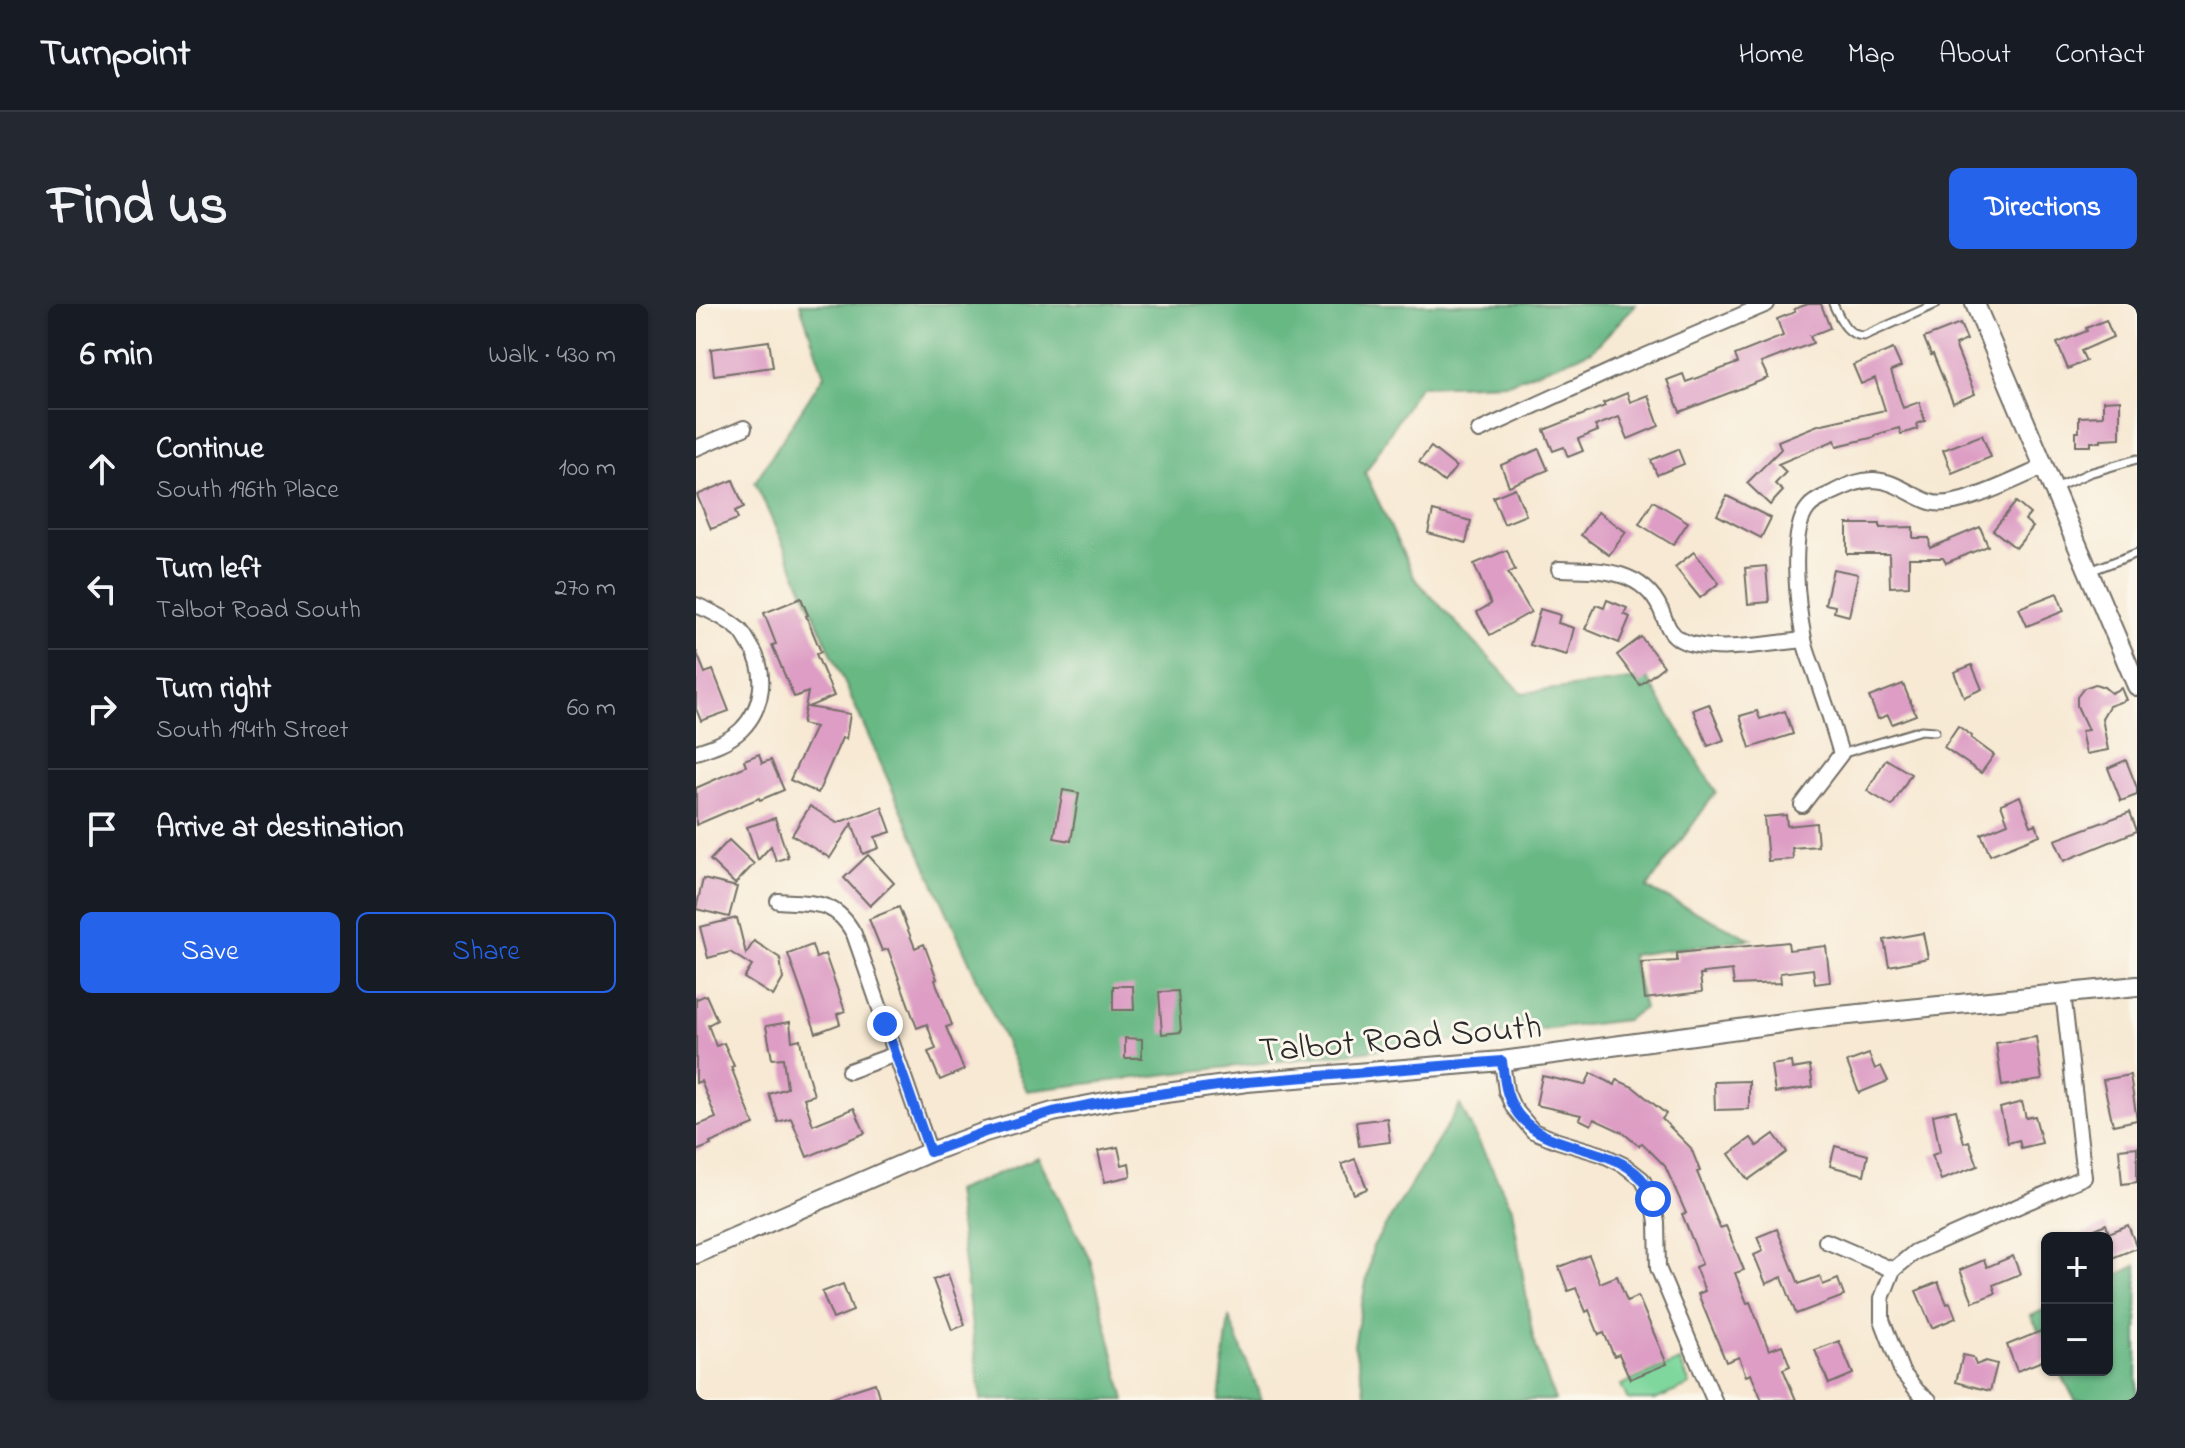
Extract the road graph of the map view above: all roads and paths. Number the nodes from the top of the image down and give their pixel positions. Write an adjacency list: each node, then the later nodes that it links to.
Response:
1 (1767, 304): 6 (street)
2 (1833, 304): 3 (lane)
3 (1936, 304)
4 (1975, 304): 9 (street)
5 (744, 428): 7 (street)
6 (1479, 431)
7 (696, 448)
8 (2137, 459): 10 (lane)
9 (2044, 467): 10 (street); 15 (street)
10 (2053, 489): 13 (street)
11 (2137, 553): 13 (lane)
12 (1559, 569): 15 (street)
13 (2088, 572): 16 (street)
14 (696, 605): 19 (street)
15 (1804, 640): 20 (street)
16 (2130, 649): 17 (street)
17 (2137, 686)
18 (1935, 731): 20 (lane)
19 (696, 752)
20 (1841, 754): 21 (street)
21 (1802, 805)
22 (778, 901): 25 (street)
23 (2137, 986): 24 (street, Talbot Road South)
24 (2063, 993): 26 (street, Talbot Road South); 31 (street)
25 (896, 1054): 27 (street); 28 (street)
26 (1502, 1061): 28 (street, Talbot Road South); 32 (street)
27 (849, 1071)
28 (930, 1152): 30 (street, Talbot Road South)
29 (1826, 1241): 31 (street)
30 (696, 1254)
31 (1893, 1270): 33 (street)
32 (1714, 1400)
33 (1929, 1400)

